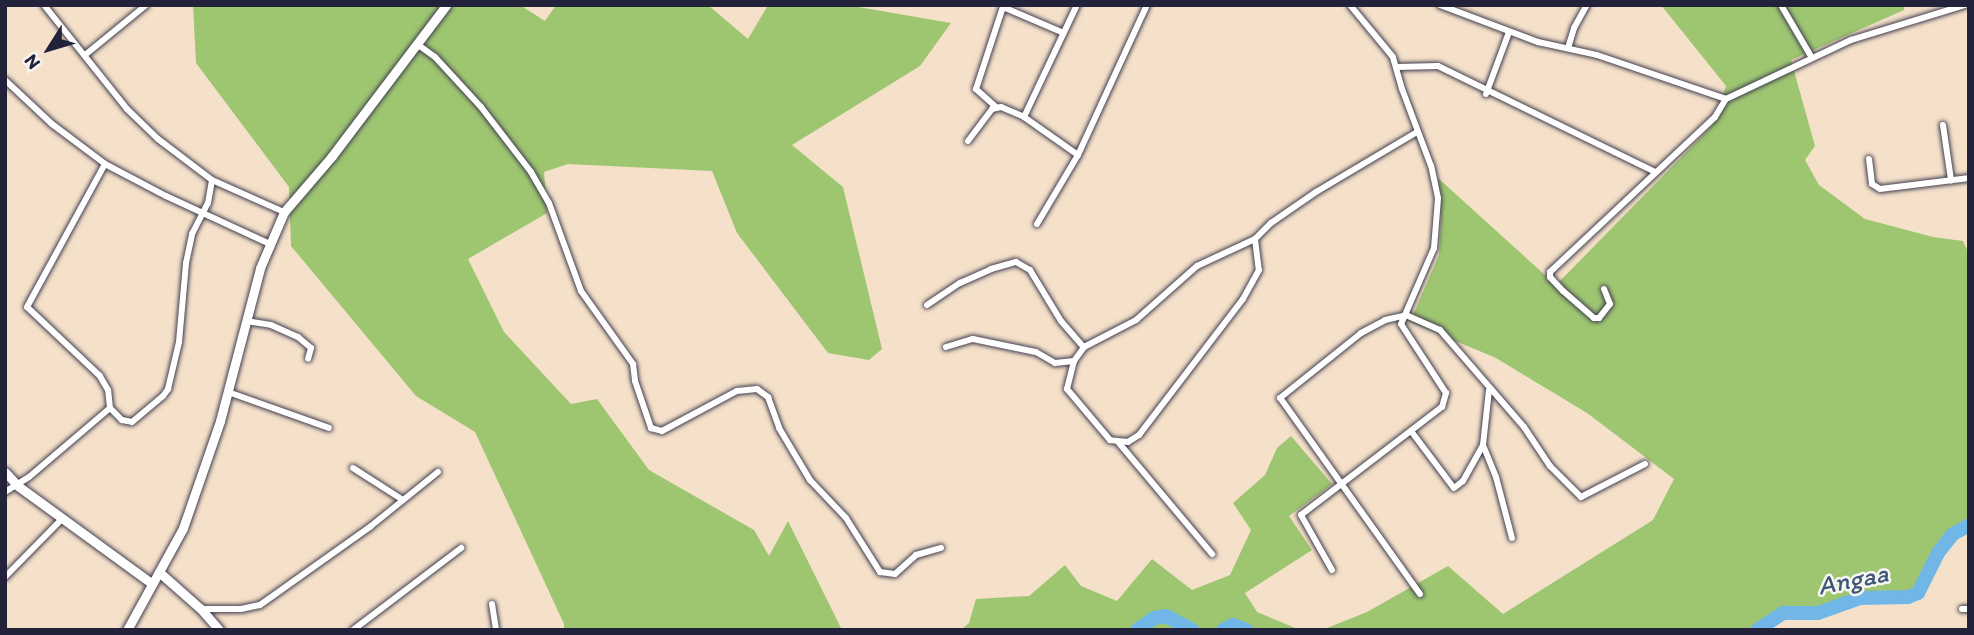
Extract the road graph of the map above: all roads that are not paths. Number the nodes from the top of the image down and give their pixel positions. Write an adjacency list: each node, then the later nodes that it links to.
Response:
1 (55, 5): 11 (street)
2 (146, 5): 16 (street)
3 (446, 5): 14 (street)
4 (1077, 5): 13 (street)
5 (1147, 5): 27 (street)
6 (1350, 5): 18 (street)
7 (1440, 5): 12 (street)
8 (1781, 5): 17 (street)
9 (1965, 5): 17 (street)
10 (1583, 6): 15 (street)
11 (46, 8): 16 (street)
12 (1509, 32): 15 (street); 20 (street)
13 (1064, 33): 22 (street); 23 (street)
14 (417, 44): 35 (street); 65 (street)
15 (1568, 48): 21 (street)
16 (85, 55): 32 (street)
17 (1812, 58): 21 (street)
18 (1397, 67): 20 (street); 25 (street)
19 (6, 84): 29 (street)
20 (1487, 93): 30 (street)
21 (1726, 99): 30 (street)
22 (996, 107): 23 (street); 26 (street)
23 (1024, 117): 27 (street)
24 (1943, 125): 33 (street)
25 (1417, 132): 37 (street); 41 (street)
26 (968, 141)
27 (1078, 155): 36 (street)
28 (1869, 159): 33 (street)
29 (105, 164): 34 (street); 49 (street)
30 (1655, 172): 39 (street)
31 (1969, 178): 33 (street)
32 (212, 180): 34 (street); 35 (street)
33 (1951, 180)
34 (203, 212): 38 (street); 49 (street)
35 (284, 212): 38 (street)
36 (1037, 223)
37 (1255, 239): 44 (street); 52 (street)
38 (270, 244): 42 (street)
39 (1604, 289)
40 (927, 305): 44 (street)
41 (1406, 315): 47 (street); 51 (street); 58 (street)
42 (246, 321): 45 (street); 48 (street)
43 (946, 347): 46 (street)
44 (1084, 347): 46 (street)
45 (308, 359)
46 (1074, 361): 52 (street)
47 (1489, 390): 53 (street); 54 (street)
48 (228, 392): 50 (street); 68 (street)
49 (110, 408): 59 (street)
50 (330, 428)
51 (1411, 431): 53 (street); 58 (street)
52 (1119, 443): 66 (street)
53 (1483, 445): 63 (street)
54 (1645, 464)
55 (353, 468): 61 (street)
56 (5, 472): 59 (street)
57 (438, 472): 61 (street)
58 (1340, 484): 67 (street); 71 (street)
59 (18, 486): 60 (street); 62 (street)
60 (5, 492)
61 (403, 500): 73 (street)
62 (62, 519): 69 (street); 70 (street)
63 (1512, 538)
64 (461, 548): 76 (street)
65 (941, 548)
66 (1212, 554)
67 (1332, 570)
68 (159, 572): 70 (street); 73 (street)
69 (5, 577)
70 (152, 583): 74 (street)
71 (1420, 594)
72 (492, 604): 77 (street)
73 (201, 609): 75 (street)
74 (127, 630)
75 (219, 630)
76 (353, 630)
77 (496, 630)

